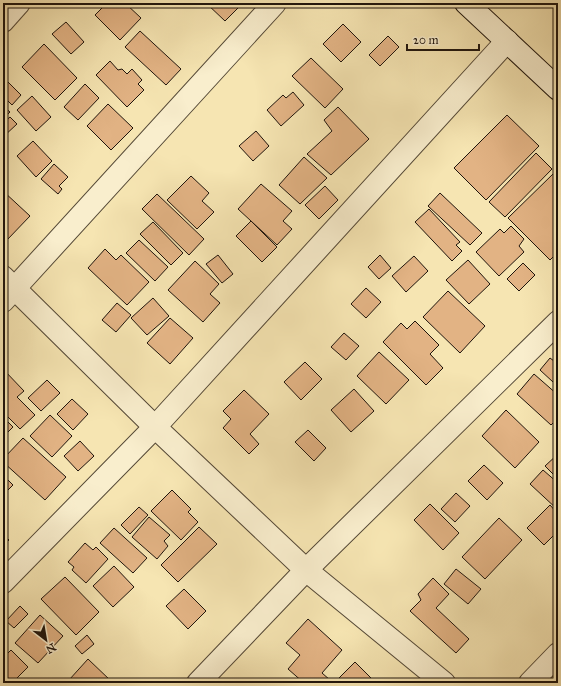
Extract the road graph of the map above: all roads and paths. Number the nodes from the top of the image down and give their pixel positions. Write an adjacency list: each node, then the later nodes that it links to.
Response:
1 (19, 3): 4 (street)
2 (275, 3): 7 (street)
3 (466, 3): 5 (street)
4 (3, 21)
5 (507, 41): 6 (street); 9 (street)
6 (558, 89)
7 (7, 289): 9 (street)
8 (558, 322): 10 (street)
9 (155, 427): 10 (street); 11 (street)
10 (306, 570): 13 (street); 14 (street)
11 (3, 582)
12 (558, 654): 15 (street)
13 (198, 683)
14 (444, 683)
15 (530, 683)

